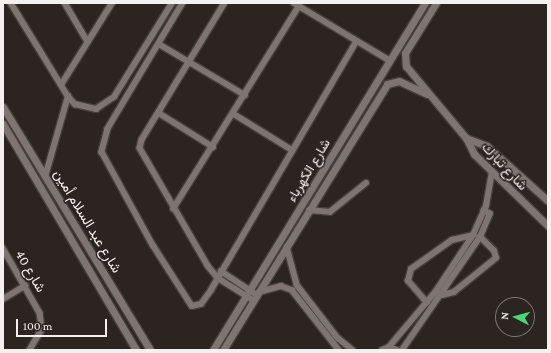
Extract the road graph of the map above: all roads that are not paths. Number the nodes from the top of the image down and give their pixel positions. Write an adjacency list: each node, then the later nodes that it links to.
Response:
1 (11, 3): 16 (street)
2 (65, 3): 10 (street)
3 (112, 3): 10 (street)
4 (172, 3): 19 (street)
5 (183, 3): 12 (street)
6 (225, 3): 14 (street)
7 (425, 3): 13 (street, شارع الكهرباء)
8 (436, 3): 17 (street, شارع تبارك)
9 (296, 4): 11 (street); 18 (street)
10 (88, 42): 16 (street)
11 (356, 42): 13 (street); 27 (street)
12 (159, 44): 14 (street); 43 (street)
13 (389, 60): 38 (street, شارع الكهرباء)
14 (189, 61): 18 (street); 21 (street)
15 (399, 81): 17 (street, شارع تبارك); 33 (street, شارع الكهرباء)
16 (60, 85): 19 (street)
17 (427, 94): 25 (street, شارع تبارك)
18 (245, 95): 22 (street)
19 (68, 96): 29 (street)
20 (3, 107): 23 (street, شارع عبد السلام أمين)
21 (159, 112): 26 (street); 32 (street)
22 (234, 114): 26 (street); 27 (street)
23 (14, 124): 24 (street); 29 (street, شارع عبد السلام أمين)
24 (5, 126): 54 (street, شارع عبد السلام أمين)
25 (466, 138): 28 (street, شارع تبارك); 31 (street, شارع تبارك)
26 (213, 147): 32 (street)
27 (292, 150): 41 (street)
28 (492, 172): 34 (street); 35 (street, شارع تبارك)
29 (45, 177): 53 (street, شارع عبد السلام أمين)
30 (366, 183): 33 (street)
31 (548, 201)
32 (173, 209): 43 (street)
33 (309, 210): 39 (street, شارع الكهرباء)
34 (484, 211): 36 (street); 37 (street)
35 (548, 226)
36 (473, 235): 52 (street); 52 (street)
37 (480, 237): 49 (street); 49 (street)
38 (282, 238): 39 (street); 48 (street, شارع الكهرباء)
39 (287, 246): 45 (street); 50 (street, شارع الكهرباء)
40 (3, 248): 46 (street, شارع 40)
41 (221, 271): 42 (street); 43 (street)
42 (228, 276): 44 (street); 48 (street)
43 (218, 278): 44 (street)
44 (225, 282): 48 (street)
45 (296, 283): 47 (street); 63 (street)
46 (25, 286): 51 (street); 58 (street, شارع 40)
47 (288, 288): 50 (street); 62 (street)
48 (247, 292): 50 (street); 60 (street, شارع الكهرباء)
49 (442, 295): 66 (street)
50 (256, 296): 61 (street, شارع الكهرباء)
51 (3, 299)
52 (427, 303): 56 (street)
53 (123, 304): 54 (street); 55 (street, شارع عبد السلام أمين)
54 (113, 310): 57 (street, شارع عبد السلام أمين)
55 (144, 340): 57 (street); 59 (street, شارع عبد السلام أمين)
56 (389, 347): 64 (street); 65 (street)
57 (135, 348)
58 (30, 350)
59 (150, 350)
60 (213, 350)
61 (223, 350)
62 (339, 350)
63 (353, 350)
64 (382, 350)
65 (397, 350)
66 (402, 350)

